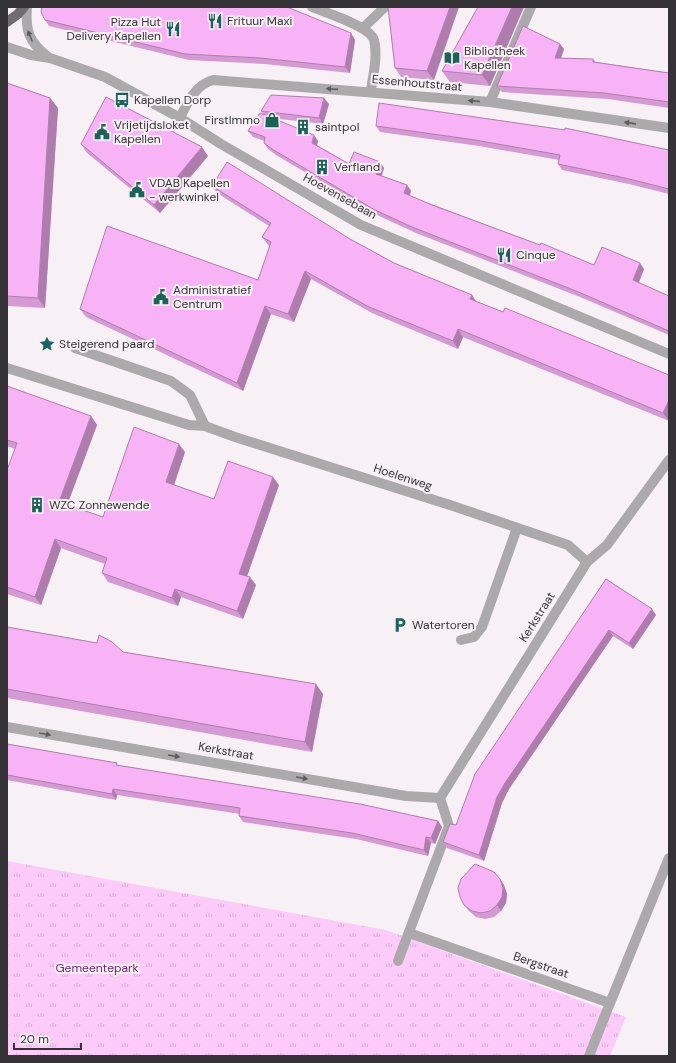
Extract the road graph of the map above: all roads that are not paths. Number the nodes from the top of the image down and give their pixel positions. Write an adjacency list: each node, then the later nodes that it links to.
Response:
1 (24, 7): 6 (main road)
2 (27, 7): 9 (street, one-way to 2)
3 (312, 7): 7 (street)
4 (384, 7): 7 (street)
5 (531, 7): 11 (street)
6 (7, 22)
7 (363, 28): 10 (street)
8 (7, 46): 9 (street, Hoevensebaan)
9 (50, 58): 12 (street, Hoevensebaan)
10 (371, 92): 11 (street, Essenhoutstraat, one-way to 10); 12 (street, Essenhoutstraat, one-way to 12)
11 (490, 102): 13 (street, Essenhoutstraat, one-way to 11)
12 (180, 118): 15 (street, Hoevensebaan)
13 (669, 128)
14 (75, 348): 17 (street)
15 (669, 354)
16 (7, 368): 17 (street, Hoelenweg)
17 (205, 426): 19 (street, Hoelenweg)
18 (669, 460): 20 (street, Kerkstraat)
19 (517, 528): 20 (street, Hoelenweg); 21 (street)
20 (587, 562): 23 (street, Kerkstraat)
21 (461, 640)
22 (7, 727): 23 (street, Kerkstraat, one-way to 23)
23 (440, 798): 25 (street)
24 (669, 858): 27 (street)
25 (409, 933): 26 (street); 27 (street, Bergstraat)
26 (398, 962)
27 (610, 1003): 28 (street)
28 (589, 1056)

